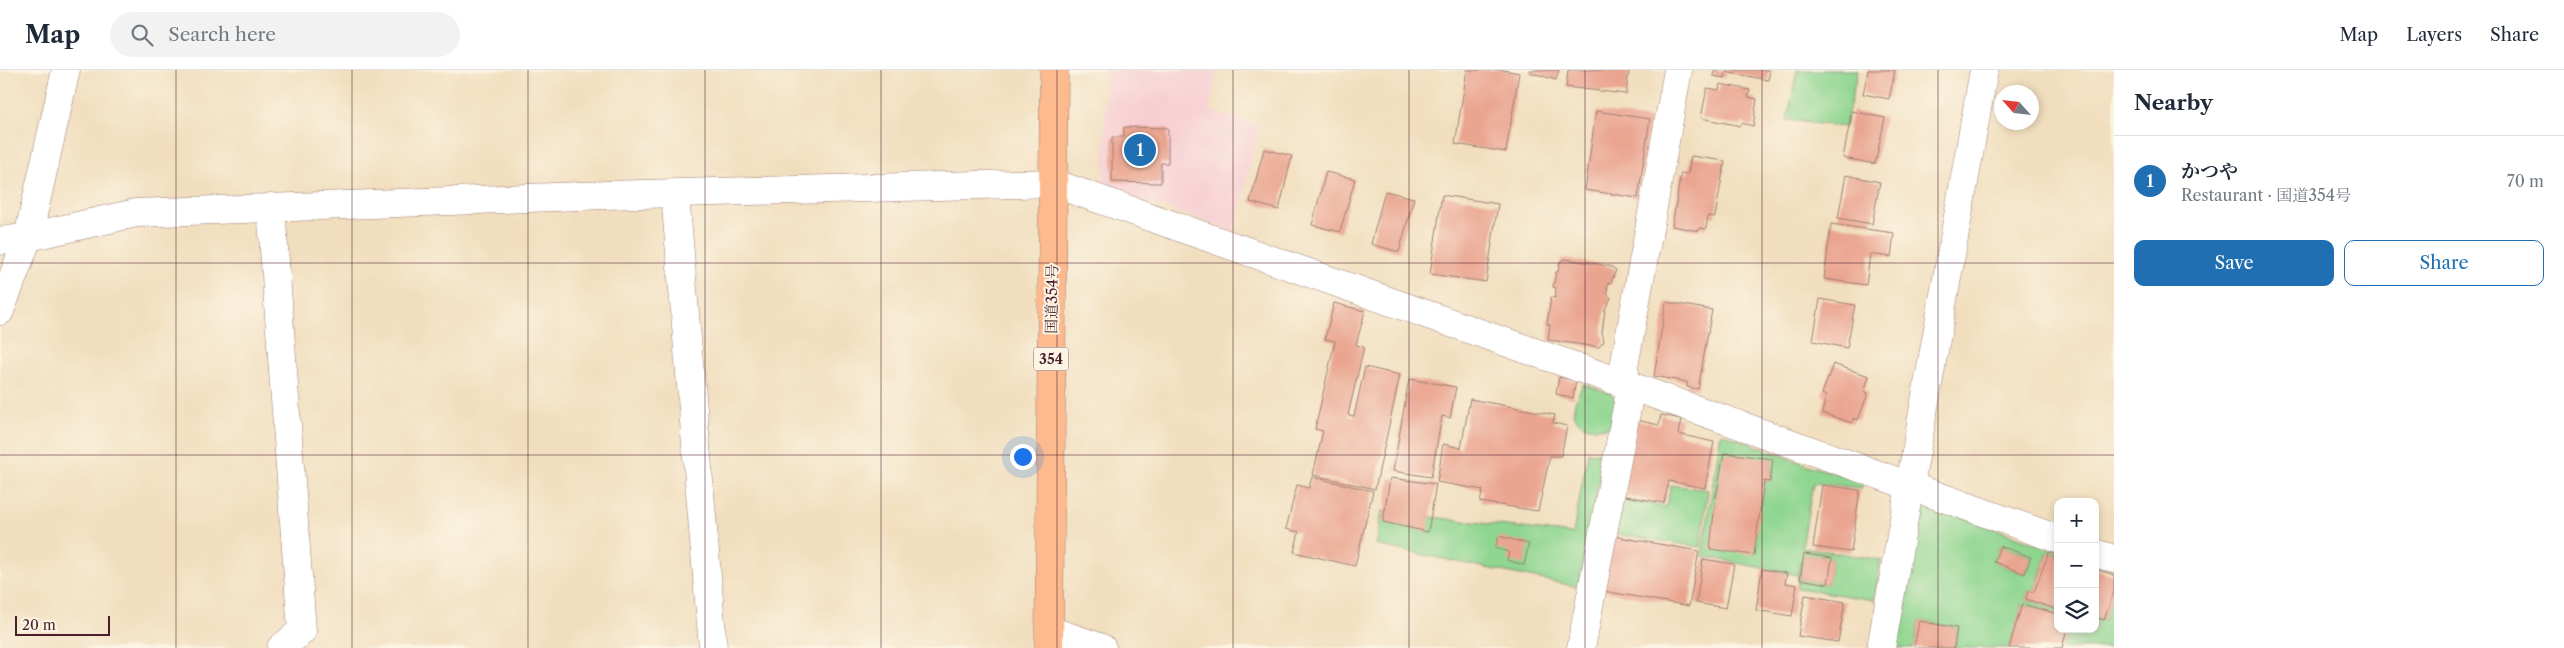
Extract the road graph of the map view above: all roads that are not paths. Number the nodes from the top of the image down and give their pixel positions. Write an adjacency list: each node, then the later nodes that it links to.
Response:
1 (66, 70): 8 (street)
2 (1054, 70): 5 (highway, 国道354号 / 354)
3 (1678, 70): 11 (street)
4 (1984, 70): 12 (street)
5 (1053, 183): 6 (street); 11 (street); 16 (highway, 国道354号 / 354)
6 (675, 194): 7 (street); 18 (street)
7 (271, 207): 8 (street); 17 (street)
8 (28, 237): 9 (street); 10 (street)
9 (0, 242)
10 (0, 311)
11 (1625, 384): 12 (street); 20 (street)
12 (1910, 486): 13 (street); 21 (street)
13 (2054, 538)
14 (2099, 553): 15 (street)
15 (2114, 559)
16 (1049, 639): 19 (street)
17 (281, 648)
18 (713, 648)
19 (1102, 648)
20 (1581, 648)
21 (1881, 648)

